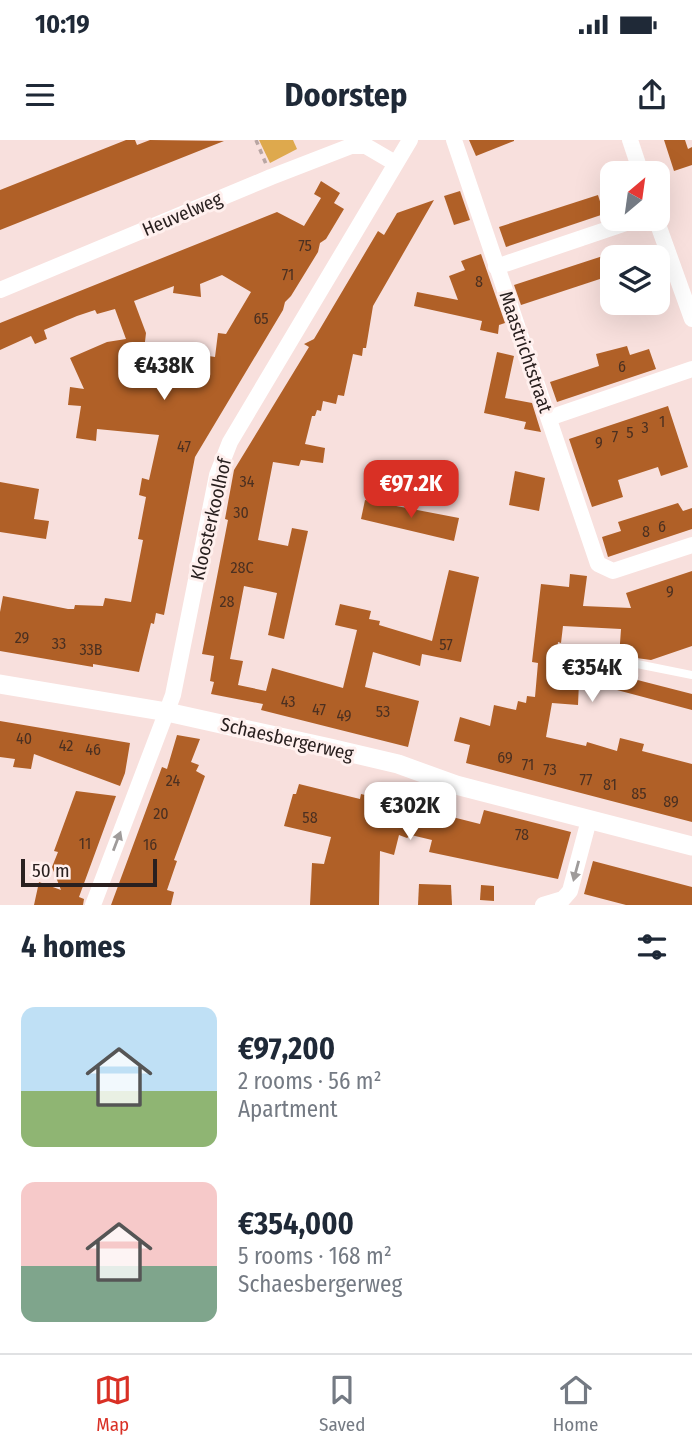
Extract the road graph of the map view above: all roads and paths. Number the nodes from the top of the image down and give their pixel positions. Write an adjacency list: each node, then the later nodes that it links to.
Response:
1 (256, 140): 7 (path)
2 (410, 140): 6 (street, Kloosterkoolhof)
3 (454, 140): 10 (street, Maastrichtstraat)
4 (630, 140): 5 (street)
5 (637, 161)
6 (395, 163): 7 (street, Heuvelweg); 19 (street, Kloosterkoolhof)
7 (271, 177): 11 (street, Heuvelweg)
8 (602, 231): 10 (street)
9 (660, 231): 12 (street)
10 (496, 267): 14 (street, Maastrichtstraat)
11 (0, 290)
12 (692, 319)
13 (692, 369): 14 (street)
14 (549, 418): 15 (street, Maastrichtstraat)
15 (692, 545)
16 (632, 663): 17 (lane)
17 (692, 675)
18 (0, 684): 19 (street, Schaesbergerweg)
19 (167, 712): 20 (street, Schaesbergerweg); 22 (street, Kloosterkoolhof, one-way to 19)
20 (589, 820): 21 (street, Schaesbergerweg); 23 (street, one-way to 23)
21 (692, 846)
22 (93, 905)
23 (543, 905)

